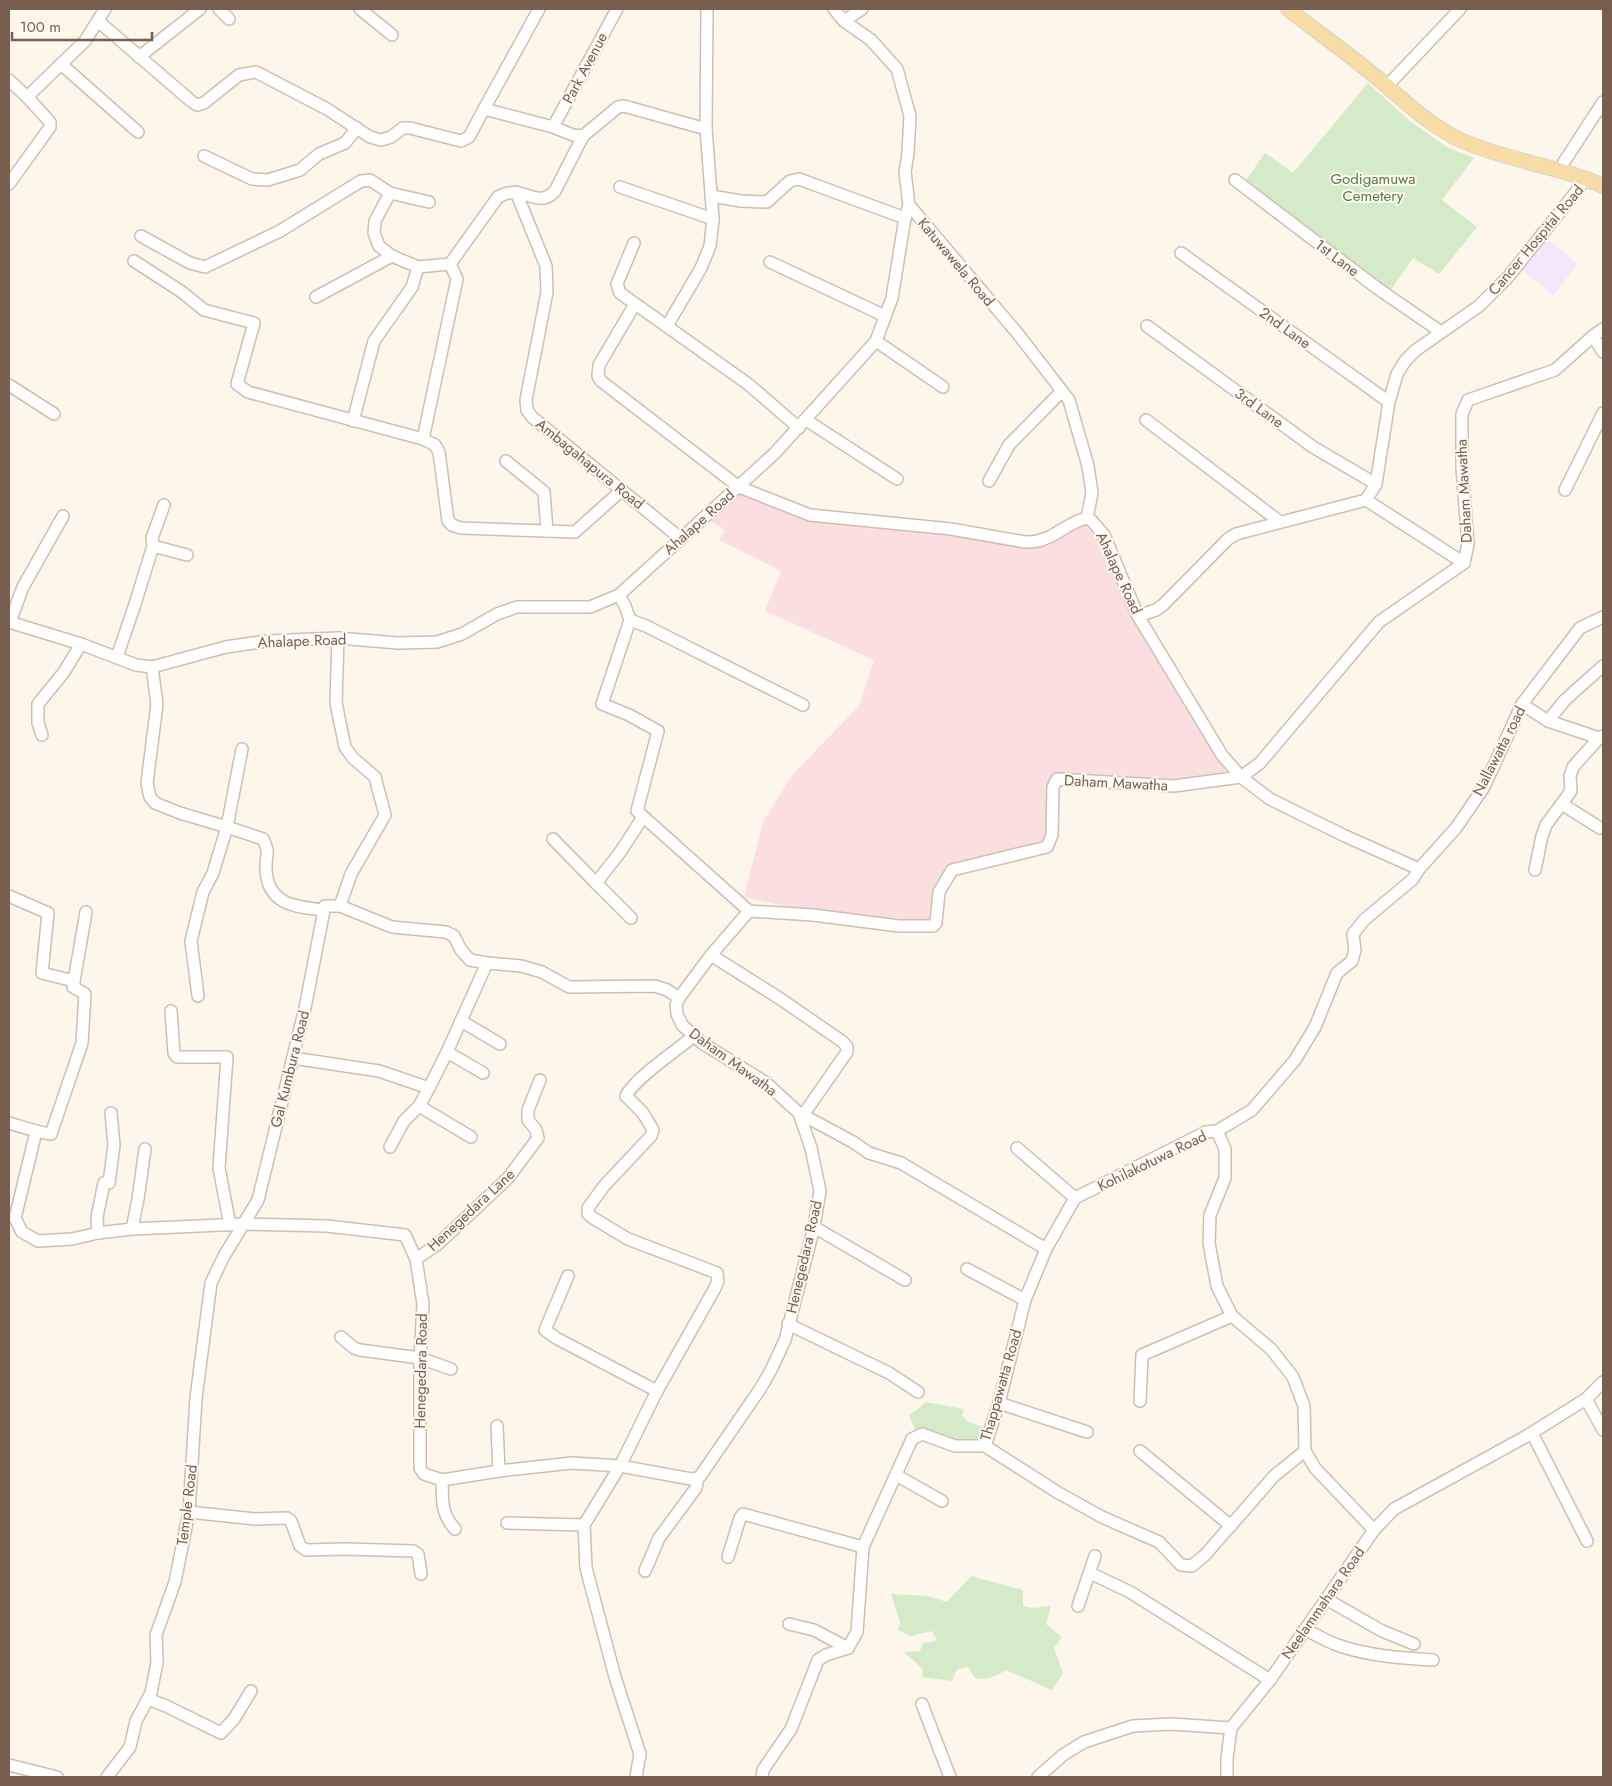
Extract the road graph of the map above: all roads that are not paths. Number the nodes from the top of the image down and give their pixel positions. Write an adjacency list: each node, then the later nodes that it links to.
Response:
1 (105, 9): 13 (street)
2 (200, 9): 16 (street)
3 (218, 9): 12 (street)
4 (360, 9): 15 (street)
5 (539, 9): 22 (street)
6 (618, 9): 23 (street, Park Avenue)
7 (707, 9): 25 (street)
8 (834, 9): 14 (street, Katuwawela Road)
9 (862, 9): 14 (street)
10 (1288, 9): 19 (main road)
11 (1460, 9): 19 (street)
12 (229, 19)
13 (98, 21): 16 (street); 17 (street)
14 (844, 21): 39 (street, Katuwawela Road)
15 (392, 35)
16 (139, 57): 24 (street)
17 (61, 64): 20 (street); 26 (street)
18 (9, 80): 20 (street)
19 (1387, 86): 29 (main road)
20 (27, 97): 32 (street)
21 (1603, 102): 29 (street)
22 (484, 109): 23 (street); 24 (street)
23 (554, 127): 27 (street)
24 (357, 128): 28 (street)
25 (706, 129): 27 (street); 37 (street)
26 (138, 132)
27 (583, 136): 35 (street)
28 (204, 156)
29 (1561, 170): 30 (main road)
30 (1587, 178): 33 (main road); 56 (street, Cancer Hospital Road)
31 (1235, 180): 56 (street, 1st Lane)
32 (9, 184)
33 (1603, 186)
34 (620, 187): 41 (street)
35 (516, 192): 48 (street); 75 (street, Ambagahapura Road)
36 (390, 193): 38 (street); 42 (street); 45 (street)
37 (711, 196): 40 (street); 41 (street)
38 (429, 202)
39 (909, 205): 40 (street); 62 (street, Katuwawela Road)
40 (904, 218): 52 (street)
41 (713, 219): 53 (street)
42 (141, 236)
43 (634, 243): 51 (street)
44 (1181, 253): 63 (street, 2nd Lane)
45 (392, 256): 49 (street); 50 (street)
46 (134, 261): 67 (street)
47 (770, 262): 52 (street)
48 (450, 264): 49 (street); 69 (street)
49 (418, 266): 67 (street)
50 (316, 297)
51 (635, 304): 53 (street); 74 (street)
52 (885, 316): 58 (street)
53 (667, 326): 68 (street)
54 (1147, 326): 73 (street, 3rd Lane)
55 (1603, 329): 57 (street, Daham Mawatha)
56 (1441, 332): 63 (street, Cancer Hospital Road)
57 (1593, 336): 59 (street); 86 (street, Daham Mawatha)
58 (876, 341): 61 (street); 68 (street)
59 (1603, 352)
60 (9, 385): 65 (street)
61 (943, 387)
62 (1062, 391): 72 (street); 80 (street, Katuwawela Road)
63 (1389, 402): 73 (street, Cancer Hospital Road)
64 (1603, 413): 76 (street)
65 (54, 414)
66 (1146, 420): 81 (street)
67 (353, 421): 69 (street)
68 (802, 424): 71 (street); 74 (street)
69 (424, 439): 82 (street)
70 (506, 461): 82 (street)
71 (897, 479)
72 (989, 481)
73 (1376, 484): 77 (street, Cancer Hospital Road)
74 (739, 486): 80 (street, Ahalape Road); 83 (street, Ahalape Road)
75 (622, 490): 82 (street); 83 (street, Ambagahapura Road)
76 (1565, 490)
77 (1366, 500): 81 (street); 86 (street)
78 (164, 506): 84 (street)
79 (63, 516): 91 (street)
80 (1087, 518): 88 (street, Ahalape Road)
81 (1280, 522): 88 (street)
82 (547, 531)
83 (680, 538): 87 (street, Ahalape Road)
84 (152, 546): 85 (street); 94 (street)
85 (188, 554)
86 (1464, 563): 103 (street, Daham Mawatha)
87 (619, 595): 90 (street); 92 (street, Ahalape Road)
88 (1138, 616): 103 (street, Ahalape Road)
89 (1603, 617): 97 (street, Nallawatta road)
90 (630, 620): 98 (street); 105 (street)
91 (9, 622): 93 (street, Ahalape Road)
92 (338, 638): 96 (street, Ahalape Road); 113 (street)
93 (81, 644): 94 (street, Ahalape Road); 100 (street)
94 (117, 657): 96 (street, Ahalape Road)
95 (1603, 666): 99 (street)
96 (152, 667): 106 (street)
97 (1522, 704): 99 (street); 109 (street, Nallawatta road)
98 (803, 705)
99 (1548, 721): 101 (street)
100 (42, 734)
101 (1601, 737): 104 (street)
102 (242, 749): 106 (street)
103 (1241, 777): 109 (street, Ahalape Road); 115 (street, Daham Mawatha)
104 (1562, 804): 107 (street); 110 (street)
105 (643, 817): 111 (street); 115 (street)
106 (227, 827): 114 (street); 121 (street)
107 (1600, 828)
108 (553, 839): 111 (street)
109 (1419, 869): 136 (street, Nallawatta road)
110 (1535, 870)
111 (596, 883): 117 (street)
112 (9, 896): 120 (street)
113 (340, 906): 114 (street); 119 (street)
114 (324, 910): 128 (street, Gal Kumbura Road)
115 (749, 911): 118 (street)
116 (86, 912): 120 (street)
117 (631, 918)
118 (711, 954): 122 (street); 134 (street)
119 (487, 964): 122 (street); 124 (street)
120 (74, 981): 137 (street)
121 (198, 996)
122 (679, 998): 125 (street, Daham Mawatha)
123 (171, 1011): 144 (street)
124 (462, 1021): 126 (street); 127 (street)
125 (694, 1036): 134 (street, Daham Mawatha); 160 (street)
126 (500, 1044)
127 (447, 1052): 129 (street); 131 (street)
128 (293, 1058): 131 (street); 143 (street, Gal Kumbura Road)
129 (483, 1073)
130 (540, 1080): 149 (street, Henegedara Lane)
131 (429, 1088): 132 (street)
132 (419, 1106): 138 (street); 139 (street)
133 (112, 1113): 147 (street)
134 (801, 1114): 145 (street, Henegedara Road); 148 (street)
135 (9, 1123): 137 (street)
136 (1217, 1131): 142 (street, Kohilakotuwa Road); 154 (street, Kohilakotuwa Road)
137 (36, 1132): 147 (street)
138 (471, 1137)
139 (390, 1147)
140 (1017, 1148): 142 (street)
141 (144, 1150): 146 (street)
142 (1075, 1198): 148 (street)
143 (243, 1224): 144 (street); 149 (street, Henegedara Road); 178 (street, Temple Road)
144 (230, 1225): 146 (street)
145 (814, 1227): 152 (street); 155 (street, Henegedara Road)
146 (132, 1229): 147 (street)
147 (98, 1233)
148 (1046, 1249): 153 (street, Thappawatta Road)
149 (416, 1259): 157 (street, Henegedara Road)
150 (967, 1269): 153 (street)
151 (568, 1276): 160 (street)
152 (905, 1280)
153 (1026, 1300): 164 (street, Thappawatta Road)
154 (1232, 1316): 163 (street); 171 (street, Kohilakotuwa Road)
155 (788, 1324): 161 (street); 175 (street, Henegedara Road)
156 (341, 1337): 157 (street)
157 (420, 1358): 158 (street); 176 (street, Henegedara Road)
158 (451, 1369)
159 (1603, 1382): 162 (street, Neelammahara Road)
160 (657, 1390): 172 (street)
161 (918, 1392)
162 (1586, 1399): 166 (street); 168 (street, Neelammahara Road)
163 (1140, 1401)
164 (999, 1403): 167 (street); 169 (street, Thappawatta Road)
165 (497, 1426): 173 (street)
166 (1603, 1430)
167 (1087, 1432)
168 (1532, 1433): 183 (street, Neelammahara Road); 184 (street)
169 (985, 1446): 174 (street, Thappawatta Road); 181 (street)
170 (1140, 1451): 181 (street)
171 (1305, 1451): 181 (street); 183 (street)
172 (620, 1466): 173 (street); 175 (street); 180 (street)
173 (499, 1471): 176 (street)
174 (896, 1474): 177 (street); 185 (street, Thappawatta Road)
175 (698, 1478): 188 (street, Henegedara Road)
176 (442, 1480): 182 (street)
177 (942, 1500)
178 (189, 1512): 190 (street); 200 (street, Temple Road)
179 (508, 1523): 180 (street)
180 (584, 1525): 206 (street)
181 (1231, 1526)
182 (455, 1529)
183 (1374, 1530): 191 (street, Neelammahara Road)
184 (1587, 1541)
185 (863, 1547): 187 (street); 196 (street)
186 (1095, 1556): 189 (street)
187 (728, 1557)
188 (645, 1571)
189 (1090, 1573): 192 (street); 198 (street)
190 (421, 1574)
191 (1326, 1599): 194 (street, Neelammahara Road); 195 (street)
192 (1078, 1606)
193 (790, 1624): 196 (street)
194 (1305, 1629): 197 (street); 198 (street, Neelammahara Road)
195 (1414, 1644)
196 (848, 1648): 207 (street)
197 (1433, 1660)
198 (1270, 1680): 202 (street, Neelammahara Road)
199 (251, 1691): 200 (street)
200 (148, 1699): 205 (street, Temple Road)
201 (922, 1704): 208 (street)
202 (1231, 1728): 209 (street); 210 (street)
203 (9, 1765): 204 (street)
204 (56, 1777)
205 (107, 1777)
206 (636, 1777)
207 (762, 1777)
208 (950, 1777)
209 (1038, 1777)
210 (1227, 1777)

